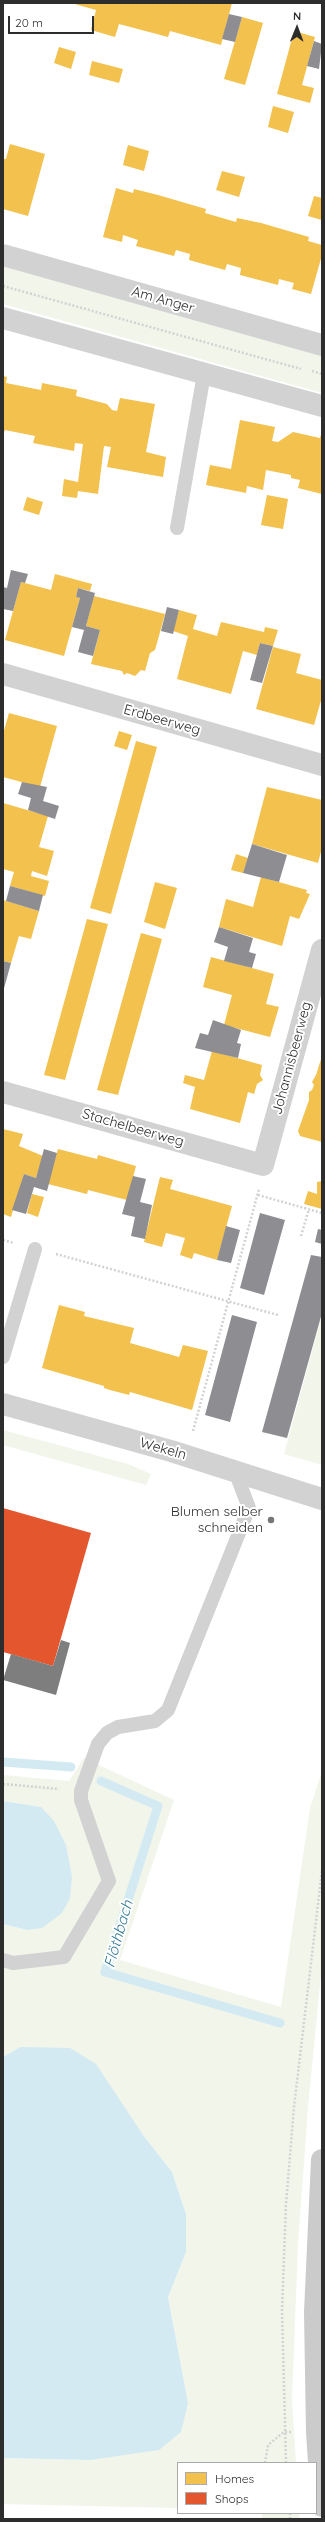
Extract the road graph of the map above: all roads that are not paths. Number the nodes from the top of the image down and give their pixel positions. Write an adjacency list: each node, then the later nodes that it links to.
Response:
1 (3, 255): 3 (street, Am Anger)
2 (3, 318): 4 (street)
3 (322, 345)
4 (204, 374): 5 (street); 6 (lane)
5 (322, 406)
6 (177, 528)
7 (3, 674): 8 (street, Erdbeerweg)
8 (322, 765)
9 (322, 950): 11 (street, Johannisbeerweg)
10 (3, 1092): 11 (street, Stachelbeerweg)
11 (262, 1165)
12 (35, 1249): 13 (lane)
13 (3, 1357)
14 (3, 1404): 15 (street, Wekeln)
15 (235, 1471): 16 (street, Wekeln); 17 (lane)
16 (322, 1499)
17 (3, 1960)
18 (322, 2160): 19 (main road)
19 (322, 2506)

